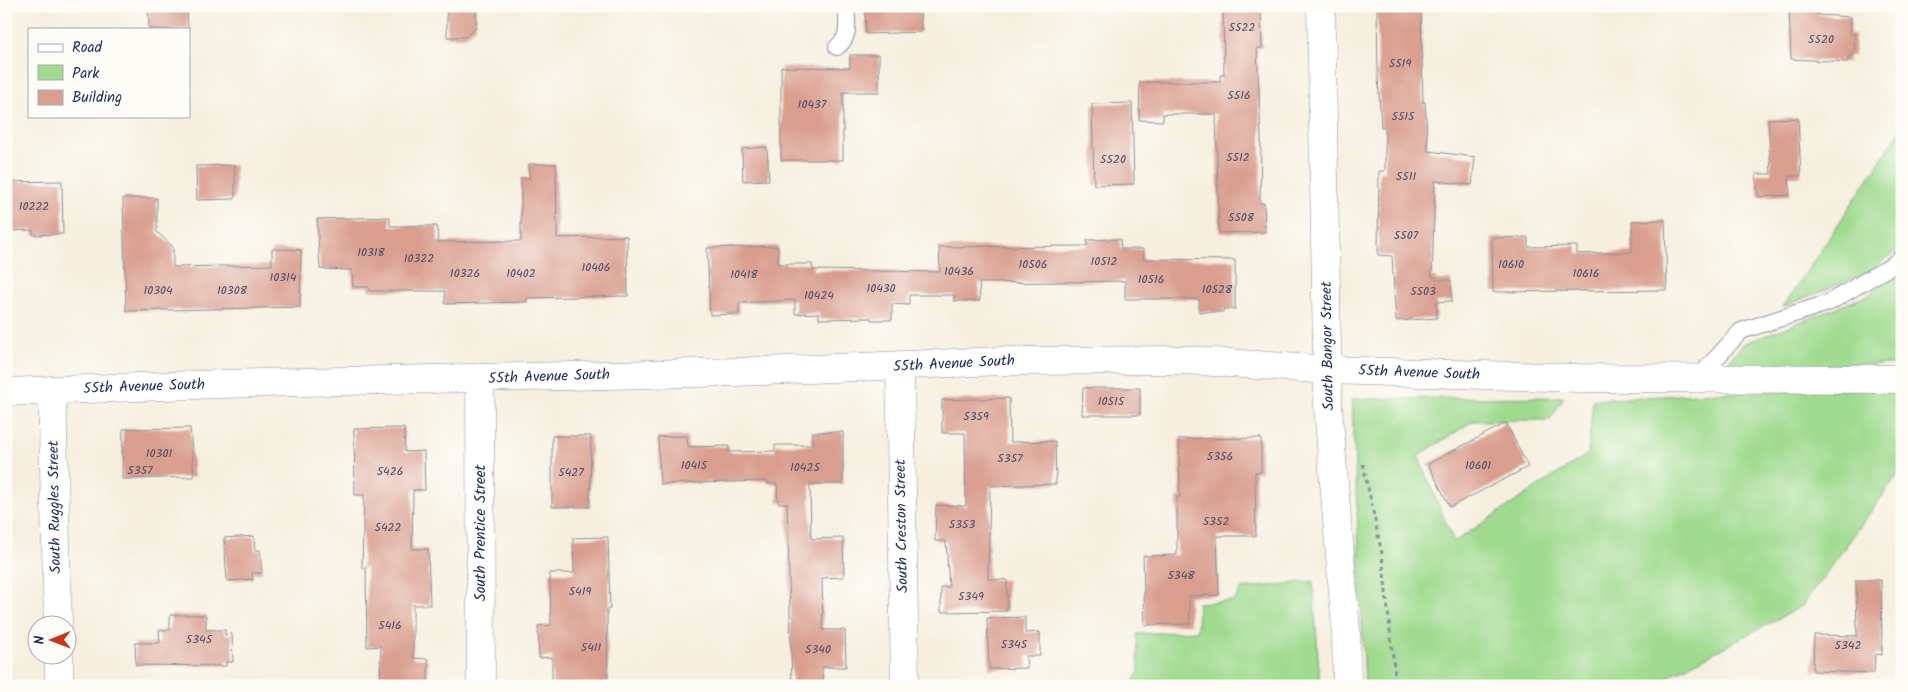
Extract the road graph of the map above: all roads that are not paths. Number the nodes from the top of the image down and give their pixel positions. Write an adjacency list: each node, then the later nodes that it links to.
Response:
1 (846, 6): 3 (lane)
2 (1321, 6): 6 (street, South Bangor Street)
3 (837, 46)
4 (1902, 257): 8 (lane)
5 (900, 367): 6 (street, 55th Avenue South); 7 (street, 55th Avenue South); 16 (street, South Creston Street)
6 (1329, 370): 8 (street, 55th Avenue South); 17 (street, South Bangor Street)
7 (480, 379): 10 (street, 55th Avenue South); 15 (street, South Prentice Street)
8 (1697, 379): 9 (street, 55th Avenue South)
9 (1902, 379)
10 (52, 390): 11 (street, 55th Avenue South); 12 (street, South Ruggles Street)
11 (6, 392)
12 (58, 614)
13 (58, 664): 14 (street)
14 (59, 686)
15 (481, 686)
16 (905, 686)
17 (1347, 686)

